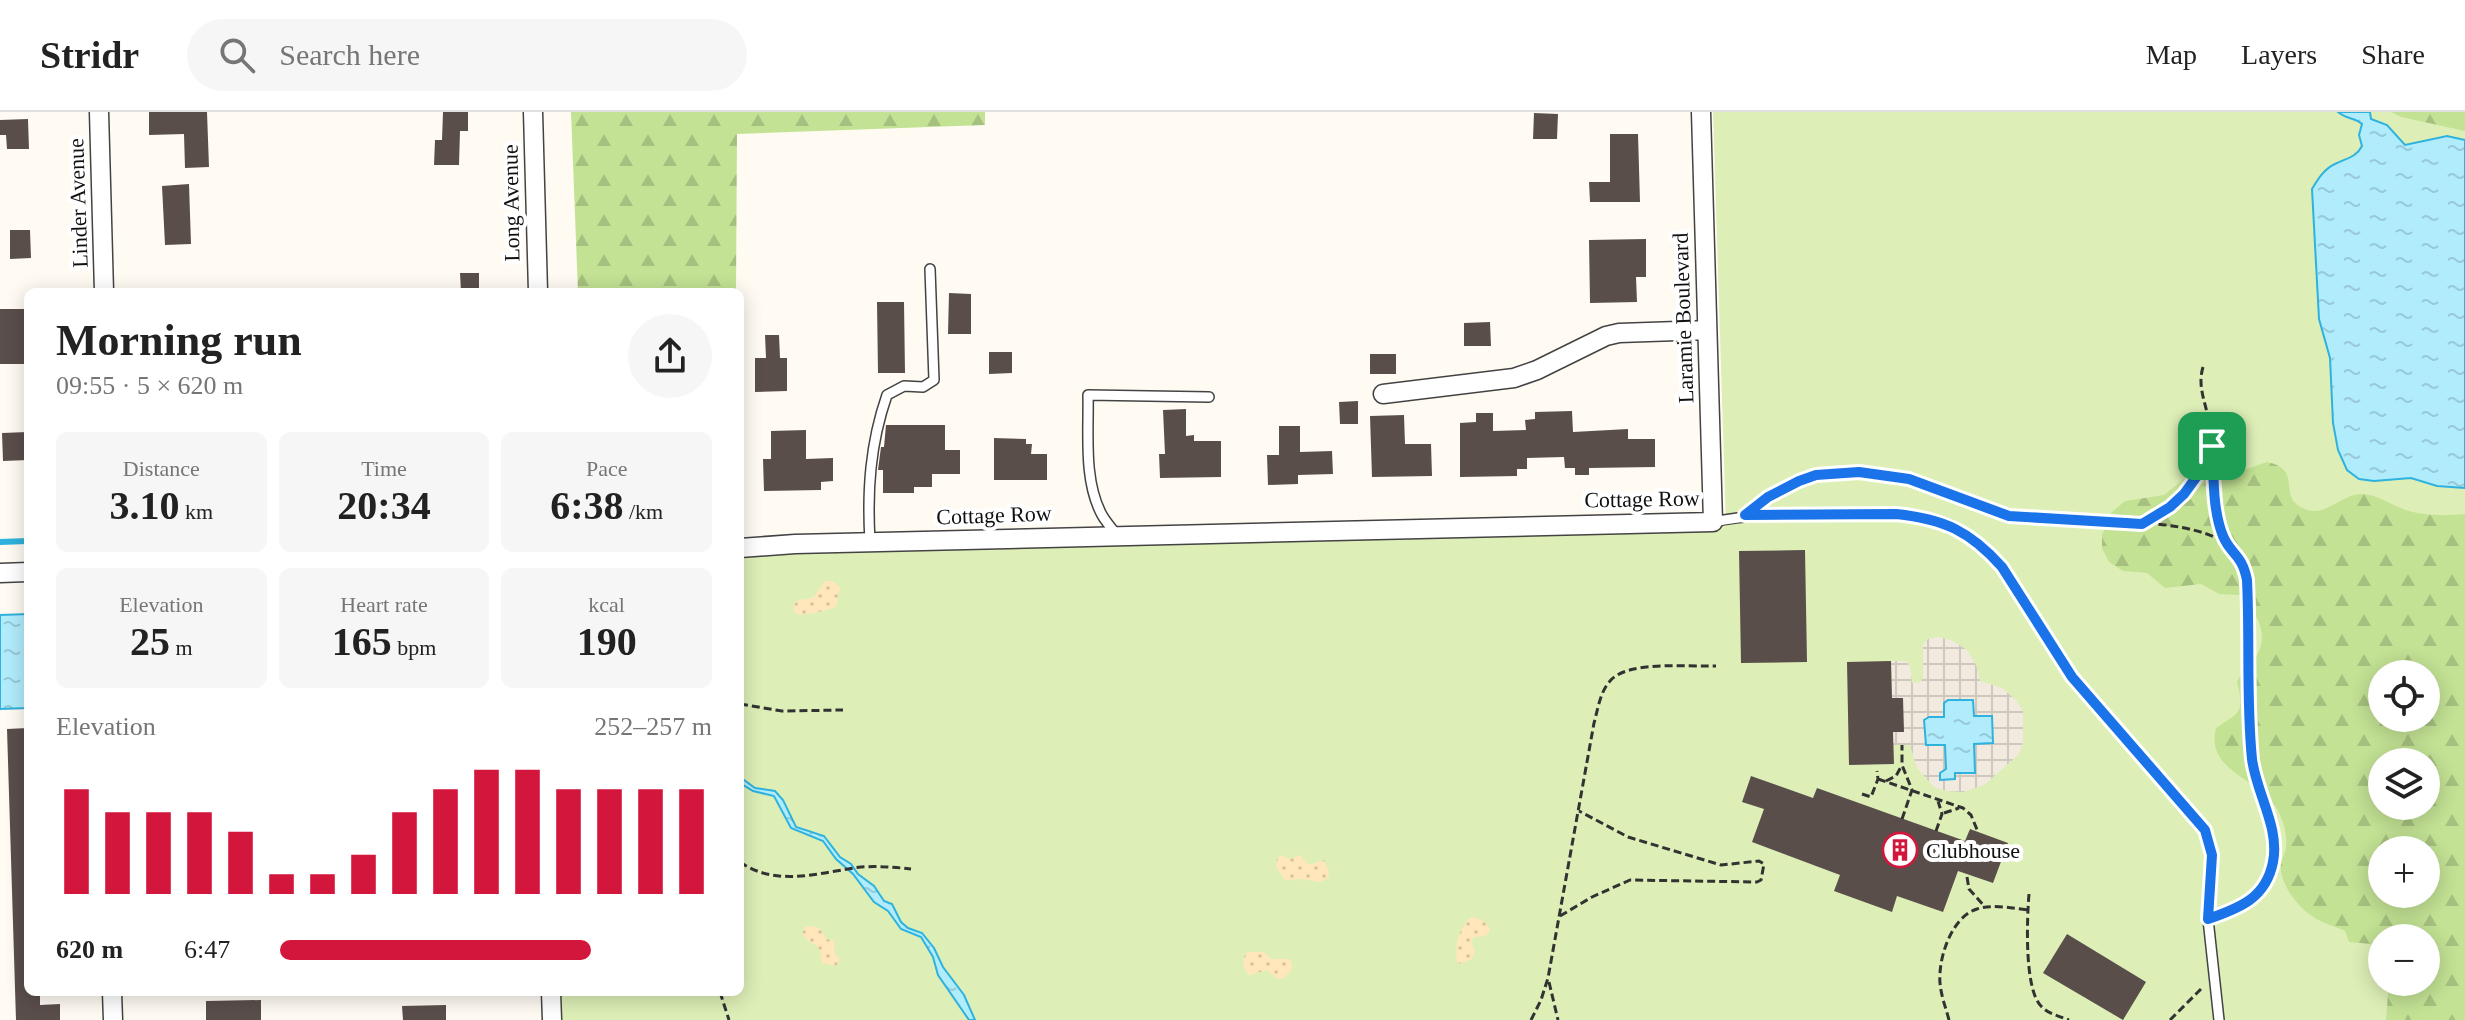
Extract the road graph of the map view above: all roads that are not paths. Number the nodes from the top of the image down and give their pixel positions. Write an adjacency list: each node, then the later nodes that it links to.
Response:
1 (99, 112): 5 (street, Linder Avenue)
2 (533, 112): 6 (street, Long Avenue)
3 (1701, 112): 7 (street, Laramie Boulevard)
4 (930, 269): 12 (lane)
5 (104, 288)
6 (538, 288)
7 (1707, 330): 8 (street); 10 (street, Laramie Boulevard)
8 (1383, 394)
9 (1209, 397): 11 (lane)
10 (1713, 522): 11 (street, Cottage Row); 20 (lane, Cottage Row)
11 (1117, 536): 12 (street, Cottage Row)
12 (870, 542): 13 (street, Cottage Row)
13 (744, 548)
14 (24, 572): 15 (street)
15 (0, 573)
16 (112, 996): 18 (street)
17 (551, 996): 19 (street)
18 (113, 1020)
19 (552, 1020)
20 (2219, 1020)

